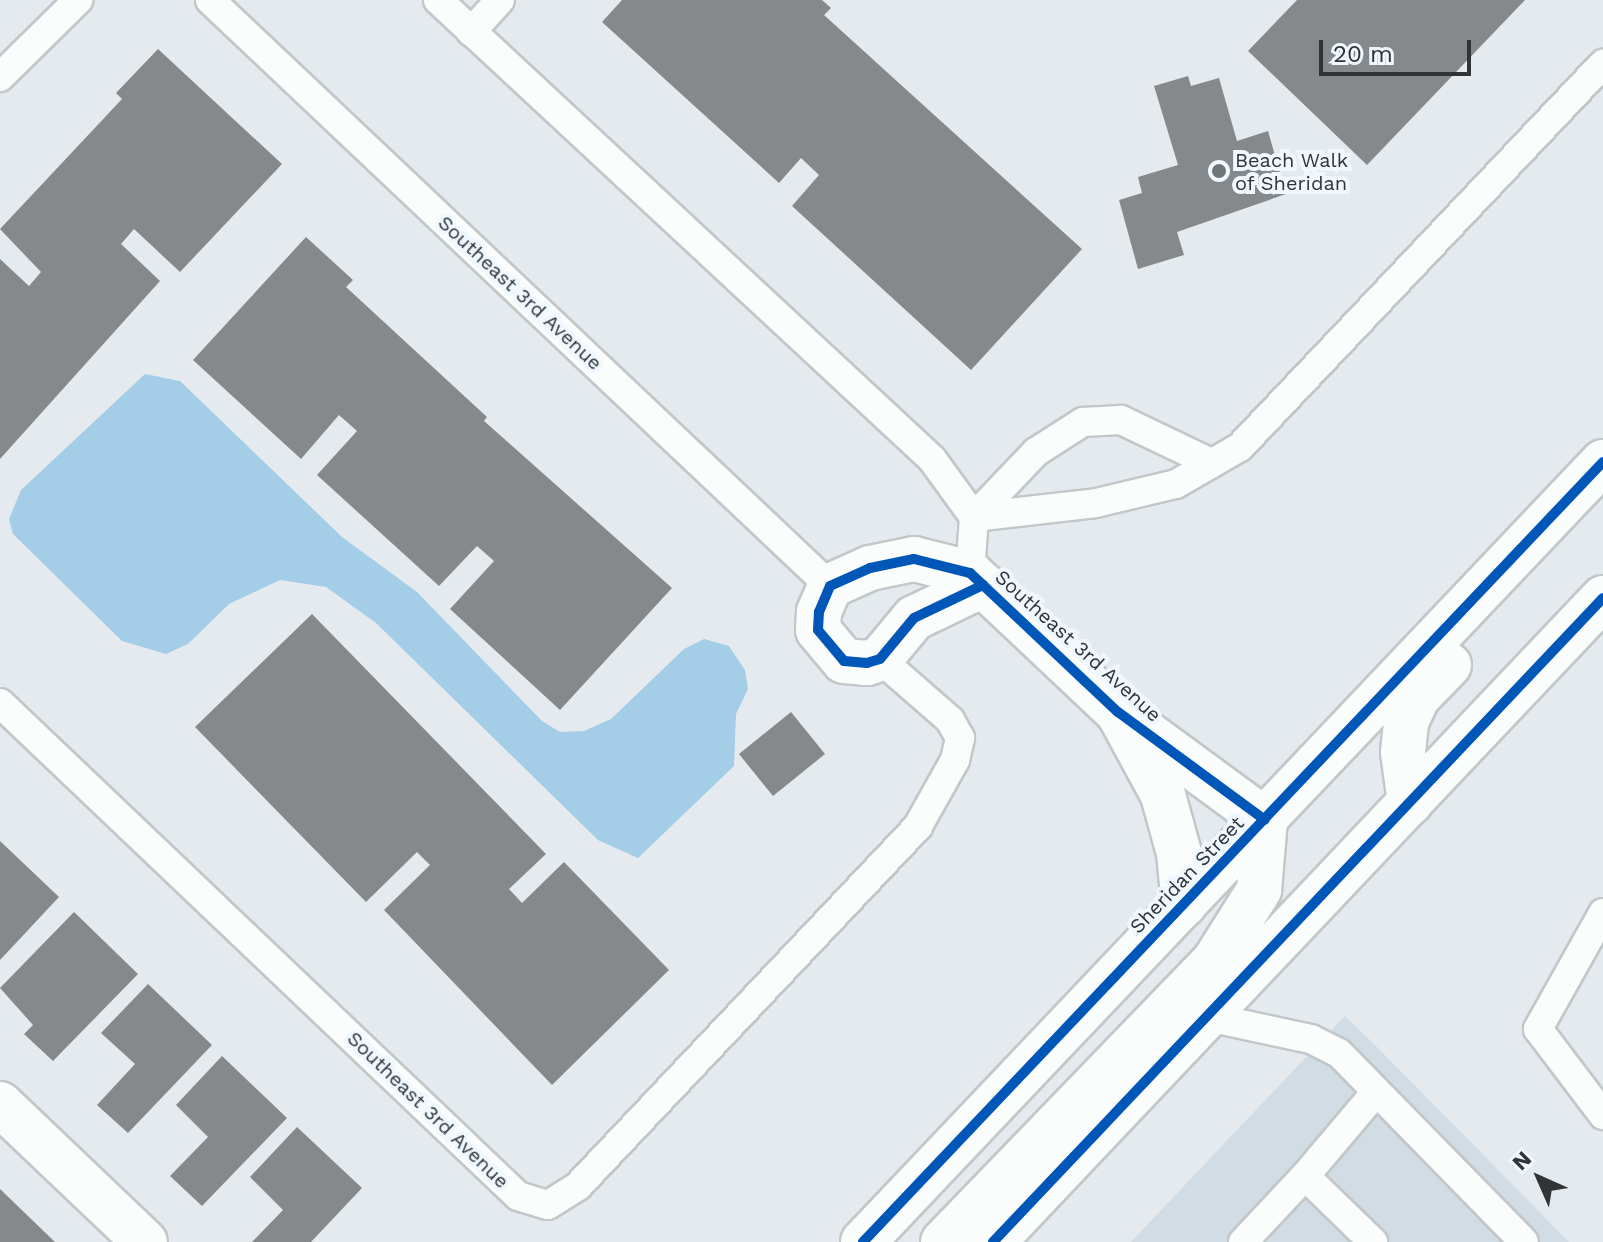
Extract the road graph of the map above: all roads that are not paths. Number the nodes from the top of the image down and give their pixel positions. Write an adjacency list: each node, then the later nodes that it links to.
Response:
1 (78, 0): 7 (lane)
2 (210, 0): 13 (lane, Southeast 3rd Avenue)
3 (438, 0): 5 (lane)
4 (500, 0): 5 (lane)
5 (471, 32): 11 (lane)
6 (1603, 64): 9 (lane)
7 (0, 77)
8 (1603, 462): 19 (main road, Sheridan Street)
9 (1211, 463): 11 (lane); 11 (lane)
10 (1603, 504): 18 (main road)
11 (974, 517): 12 (lane)
12 (977, 579): 13 (main road, Southeast 3rd Avenue); 15 (main road); 17 (main road, Southeast 3rd Avenue)
13 (830, 586): 15 (main road)
14 (1603, 598): 18 (main road)
15 (880, 659): 16 (lane, Southeast 3rd Avenue)
16 (0, 703)
17 (1118, 712): 19 (main road, Southeast 3rd Avenue); 20 (main road)
18 (1410, 803): 22 (main road)
19 (1265, 820): 20 (main road, Sheridan Street); 29 (main road)
20 (1184, 905): 28 (main road, Sheridan Street)
21 (1603, 913): 25 (lane)
22 (1208, 1017): 23 (lane); 30 (main road)
23 (1376, 1092): 26 (lane); 33 (lane)
24 (0, 1104): 27 (main road)
25 (1603, 1115)
26 (1305, 1176): 31 (lane); 32 (lane)
27 (145, 1242)
28 (863, 1242)
29 (943, 1242)
30 (993, 1242)
31 (1243, 1242)
32 (1373, 1242)
33 (1524, 1242)

